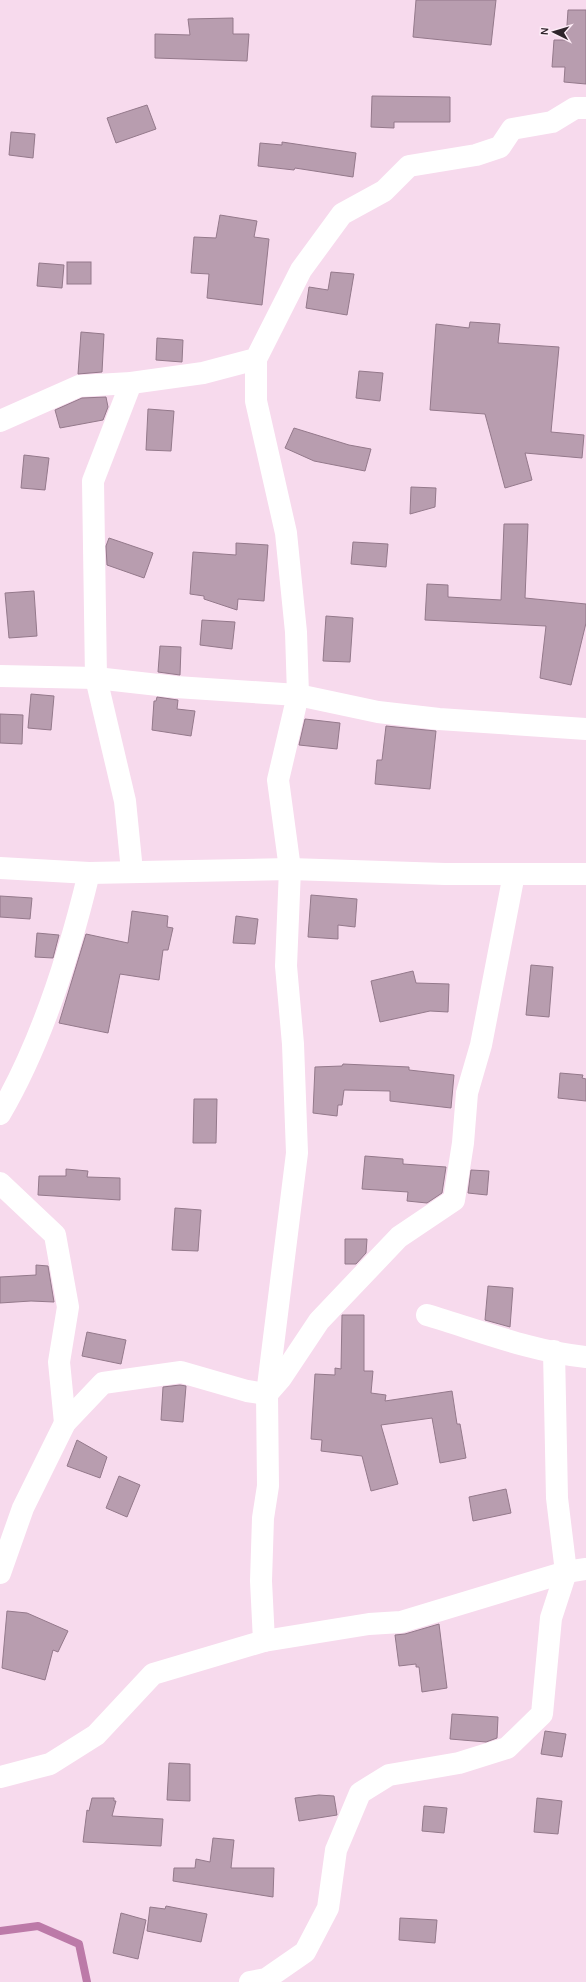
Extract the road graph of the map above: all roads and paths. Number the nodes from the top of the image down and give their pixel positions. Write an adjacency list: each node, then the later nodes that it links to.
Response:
1 (586, 108): 2 (street)
2 (256, 359): 3 (street); 7 (street)
3 (131, 383): 4 (street); 6 (street)
4 (0, 421)
5 (0, 676): 6 (street)
6 (96, 678): 7 (street); 11 (street)
7 (298, 696): 8 (street); 10 (street)
8 (586, 729)
9 (0, 868): 12 (street)
10 (290, 869): 11 (street); 13 (street); 20 (street)
11 (132, 871): 12 (street)
12 (89, 873): 15 (street)
13 (514, 874): 14 (street); 20 (street)
14 (586, 874)
15 (0, 1114)
16 (0, 1183): 21 (street)
17 (427, 1314): 18 (street)
18 (554, 1351): 19 (street); 22 (street)
19 (586, 1357)
20 (267, 1394): 21 (street); 24 (street)
21 (65, 1423): 23 (street)
22 (576, 1570): 24 (street); 26 (street)
23 (0, 1573)
24 (264, 1641): 25 (street)
25 (0, 1777)
26 (250, 1982)

